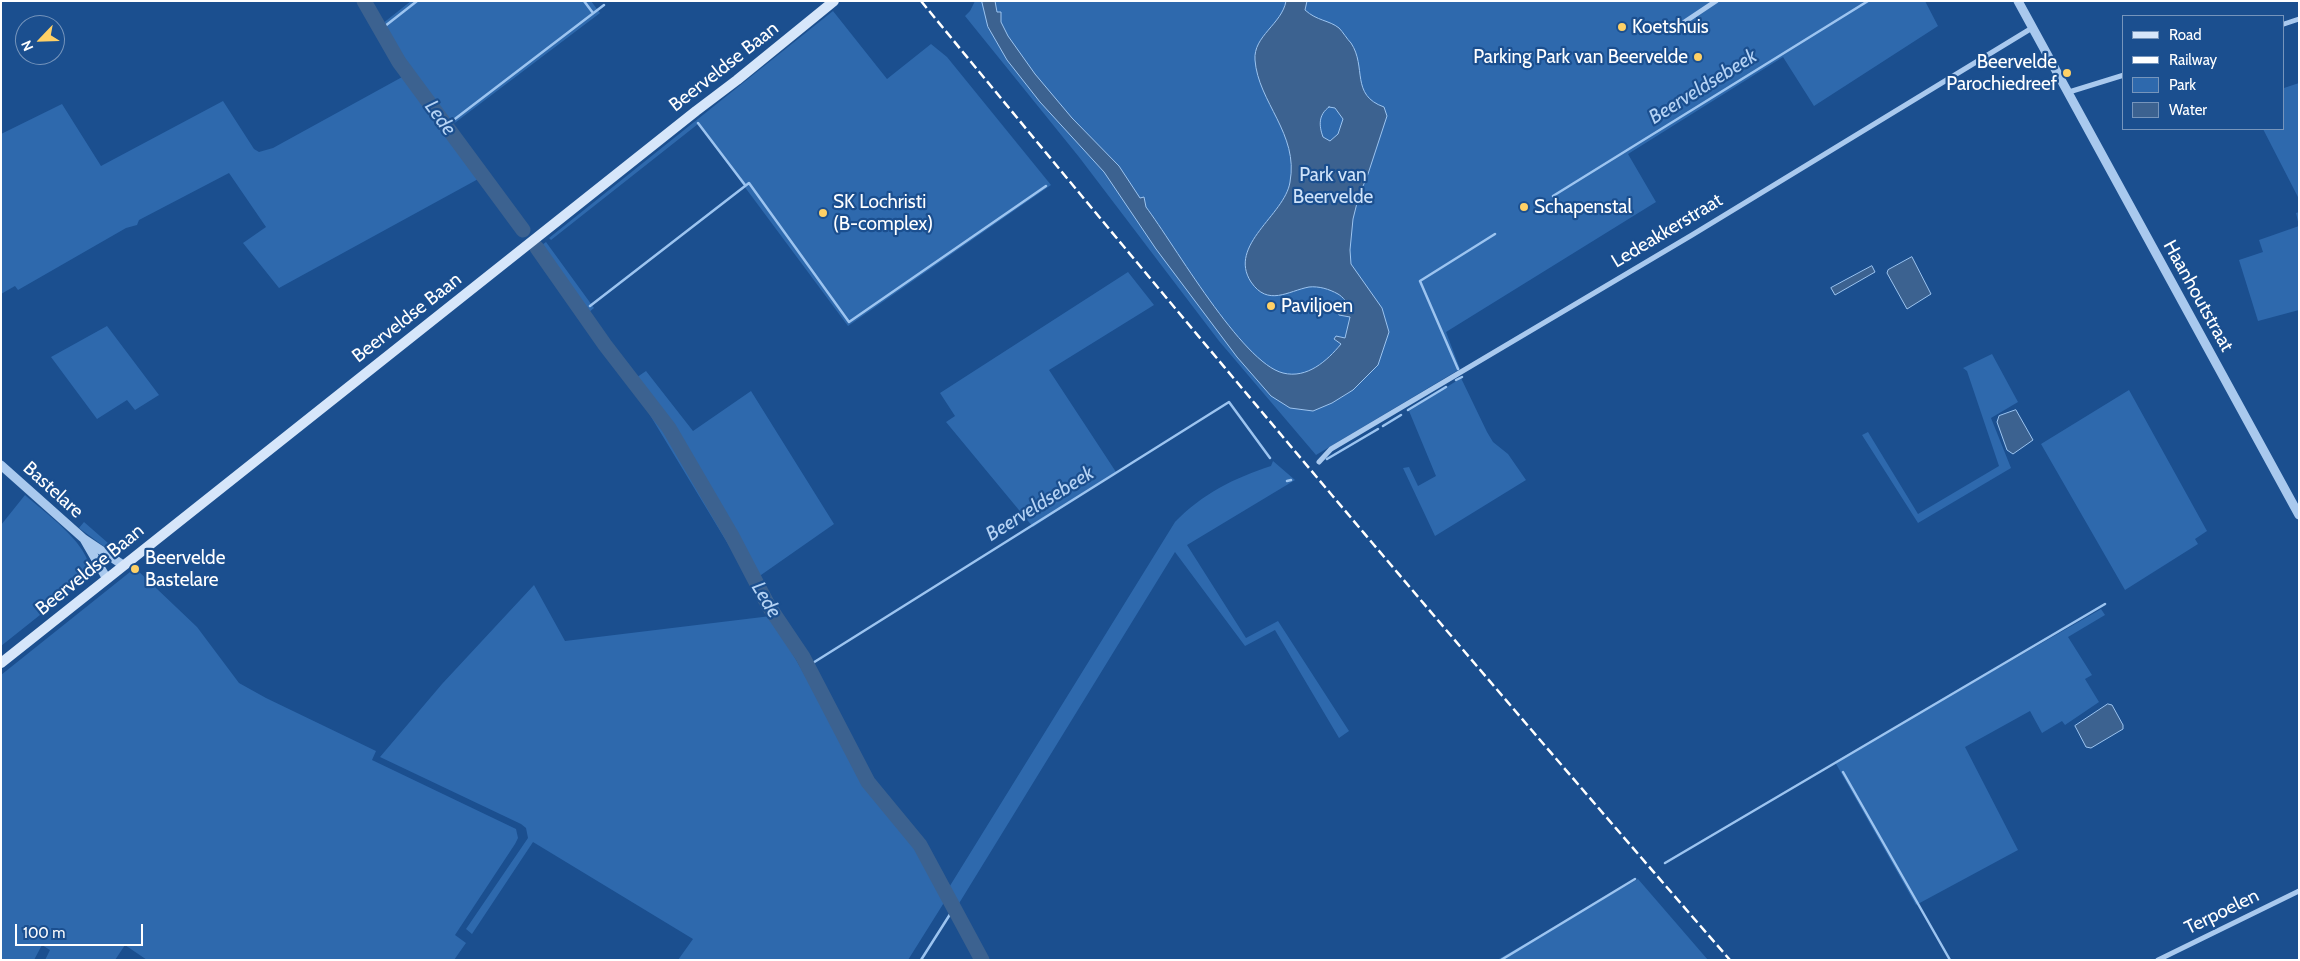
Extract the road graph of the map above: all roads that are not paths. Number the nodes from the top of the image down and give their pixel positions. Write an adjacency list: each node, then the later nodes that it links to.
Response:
1 (834, 1): 14 (main road, Beerveldse Baan)
2 (1716, 1): 5 (street)
3 (2018, 1): 7 (street, Haanhoutstraat)
4 (2299, 19): 6 (street)
5 (1683, 23)
6 (2285, 24)
7 (2032, 28): 9 (street, Haanhoutstraat); 10 (street, Ledeakkerstraat)
8 (2122, 76): 9 (street)
9 (2069, 92): 12 (street, Haanhoutstraat)
10 (1319, 462)
11 (1, 465): 13 (street, Bastelare)
12 (2299, 515)
13 (84, 539): 14 (street, Bastelare); 15 (street, Bastelare)
14 (124, 566): 15 (main road, Beerveldse Baan)
15 (107, 579): 16 (main road, Beerveldse Baan)
16 (1, 662)
17 (2299, 891): 18 (street, Terpoelen)
18 (2158, 960)

